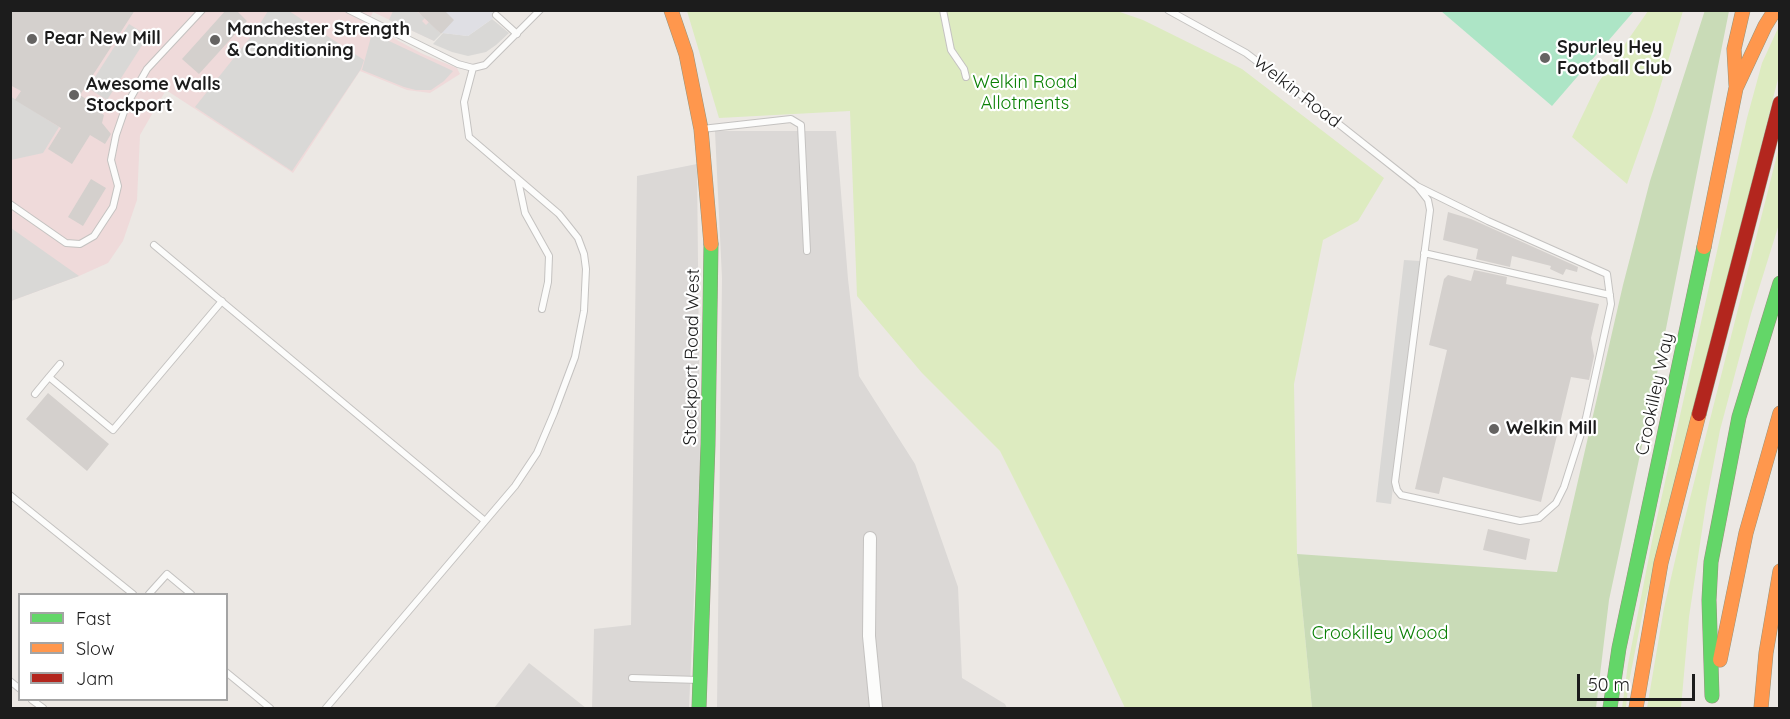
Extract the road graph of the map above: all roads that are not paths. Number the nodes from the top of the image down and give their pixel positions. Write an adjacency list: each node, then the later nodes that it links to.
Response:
1 (202, 10): 18 (lane)
2 (349, 10): 11 (lane)
3 (540, 10): 10 (lane)
4 (671, 10): 15 (main road, Stockport Road West)
5 (943, 10): 12 (lane)
6 (1168, 10): 17 (lane, Welkin Road)
7 (1743, 10): 13 (main road, Crookilley Way)
8 (1775, 10): 13 (main road, Crookilley Way)
9 (496, 15): 10 (lane)
10 (517, 34): 11 (lane)
11 (473, 68): 16 (lane)
12 (966, 77)
13 (1736, 88): 45 (main road, Crookilley Way)
14 (1779, 103): 46 (main road)
15 (701, 129): 20 (lane); 39 (main road, Stockport Road West)
16 (518, 179): 25 (lane); 31 (lane)
17 (1417, 186): 21 (lane, Welkin Road); 23 (lane, Welkin Road)
18 (10, 204)
19 (154, 245): 24 (lane)
20 (807, 251)
21 (1424, 253): 23 (lane); 23 (lane)
22 (1779, 283): 40 (main road)
23 (1610, 295)
24 (222, 301): 27 (lane); 31 (lane)
25 (542, 309)
26 (60, 364): 27 (lane)
27 (49, 377): 28 (lane)
28 (34, 394)
29 (1779, 413): 40 (main road)
30 (10, 495): 34 (lane)
31 (485, 522): 42 (lane)
32 (870, 538): 44 (street)
33 (1779, 571): 47 (main road)
34 (132, 593)
35 (150, 593): 36 (lane)
36 (191, 593)
37 (228, 674): 41 (lane)
38 (632, 678): 39 (lane)
39 (700, 680): 43 (main road, Stockport Road West)
40 (1712, 702)
41 (270, 708)
42 (326, 708)
43 (699, 708)
44 (876, 708)
45 (1610, 708)
46 (1636, 708)
47 (1761, 708)

